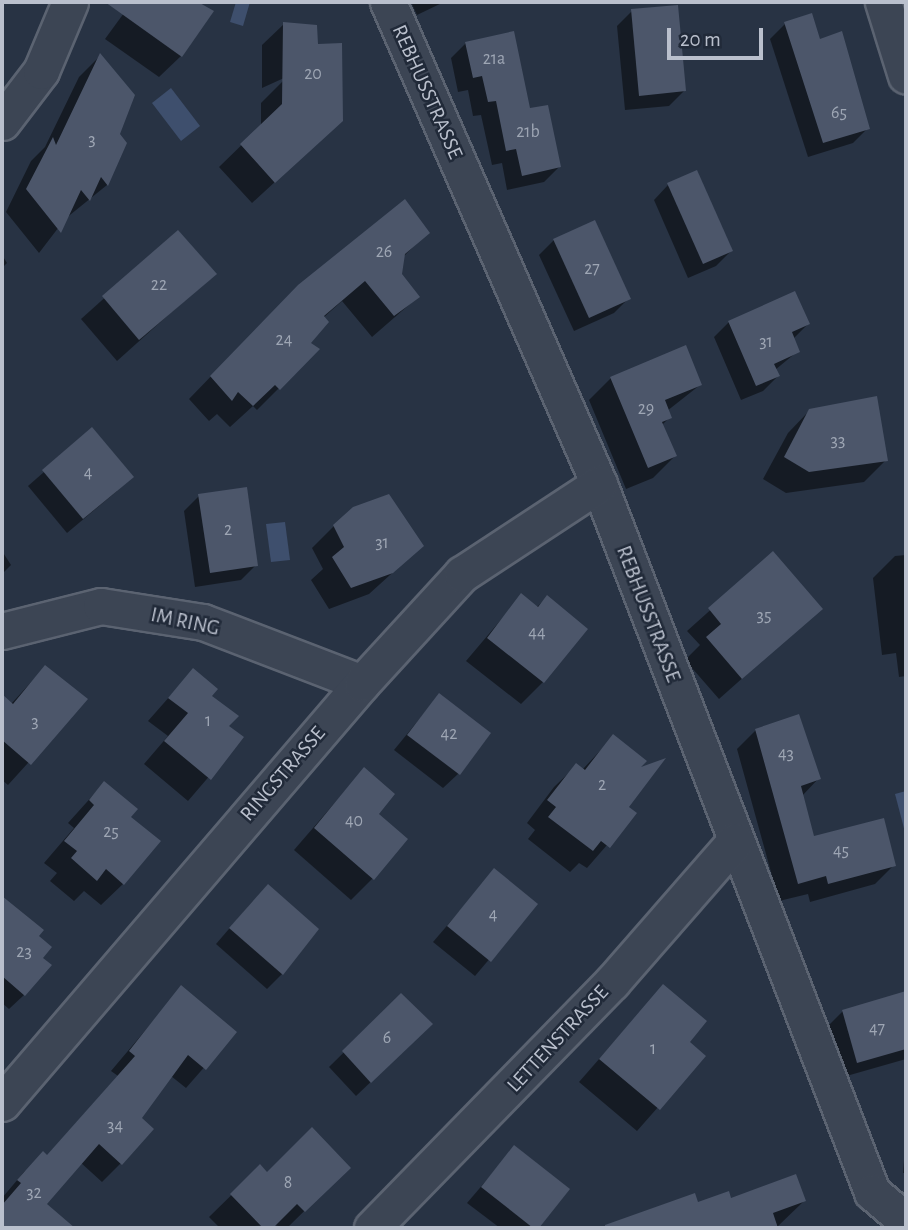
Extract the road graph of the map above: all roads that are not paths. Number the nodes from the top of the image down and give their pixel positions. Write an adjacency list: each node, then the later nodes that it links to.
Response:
1 (70, 2): 5 (street)
2 (388, 2): 6 (street, REBHUSSTRASSE)
3 (883, 2): 4 (street)
4 (906, 76)
5 (2, 122)
6 (598, 484): 8 (street, RINGSTRASSE); 9 (street, REBHUSSTRASSE)
7 (2, 631): 8 (street, IM RING)
8 (362, 683): 10 (street, RINGSTRASSE)
9 (735, 841): 11 (street, REBHUSSTRASSE); 12 (street, LETTENSTRASSE)
10 (2, 1103)
11 (906, 1221)
12 (372, 1228)

